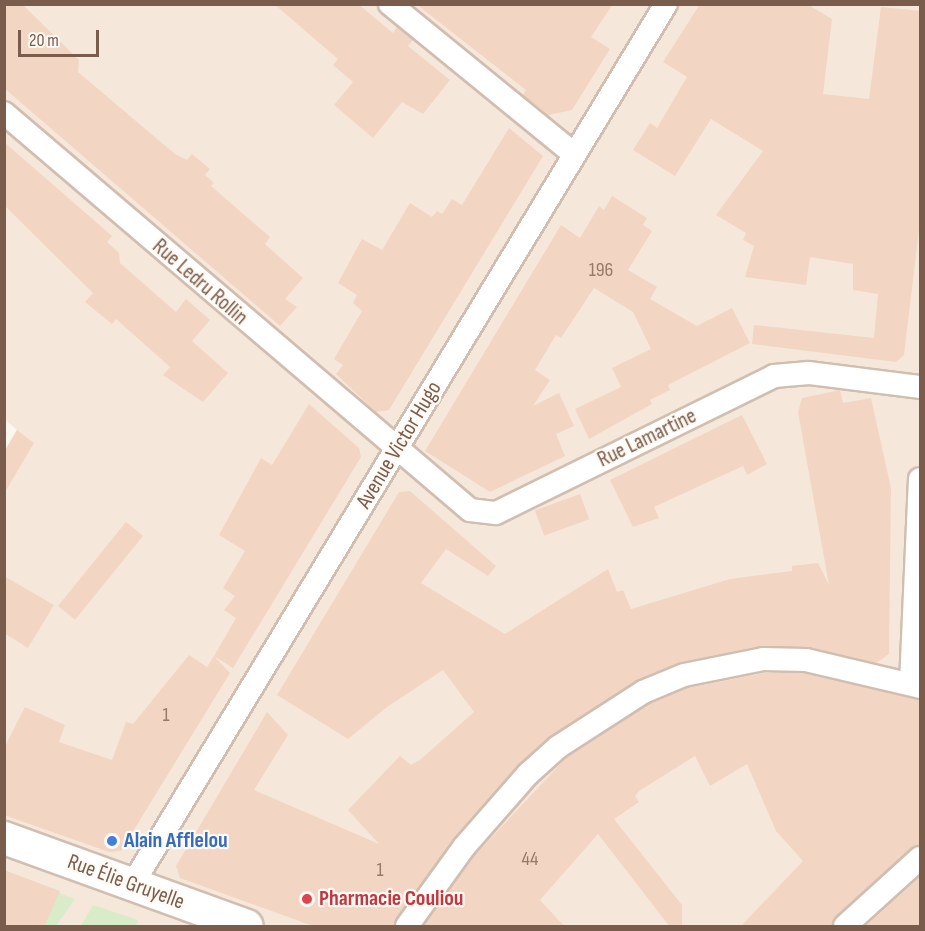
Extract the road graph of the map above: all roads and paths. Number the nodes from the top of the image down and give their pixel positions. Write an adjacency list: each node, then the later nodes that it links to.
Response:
1 (390, 4): 4 (street)
2 (666, 4): 4 (street, Avenue Victor Hugo)
3 (4, 113): 6 (street, Rue Ledru Rollin)
4 (573, 153): 6 (street, Avenue Victor Hugo)
5 (921, 387): 6 (street, Rue Lamartine)
6 (396, 451): 11 (street, Avenue Victor Hugo)
7 (921, 479): 8 (street)
8 (916, 685): 13 (street)
9 (4, 838): 11 (main road, Rue Élie Gruyelle)
10 (921, 858): 14 (street)
11 (132, 885): 12 (main road, Rue Élie Gruyelle)
12 (247, 927)
13 (407, 927)
14 (845, 927)

